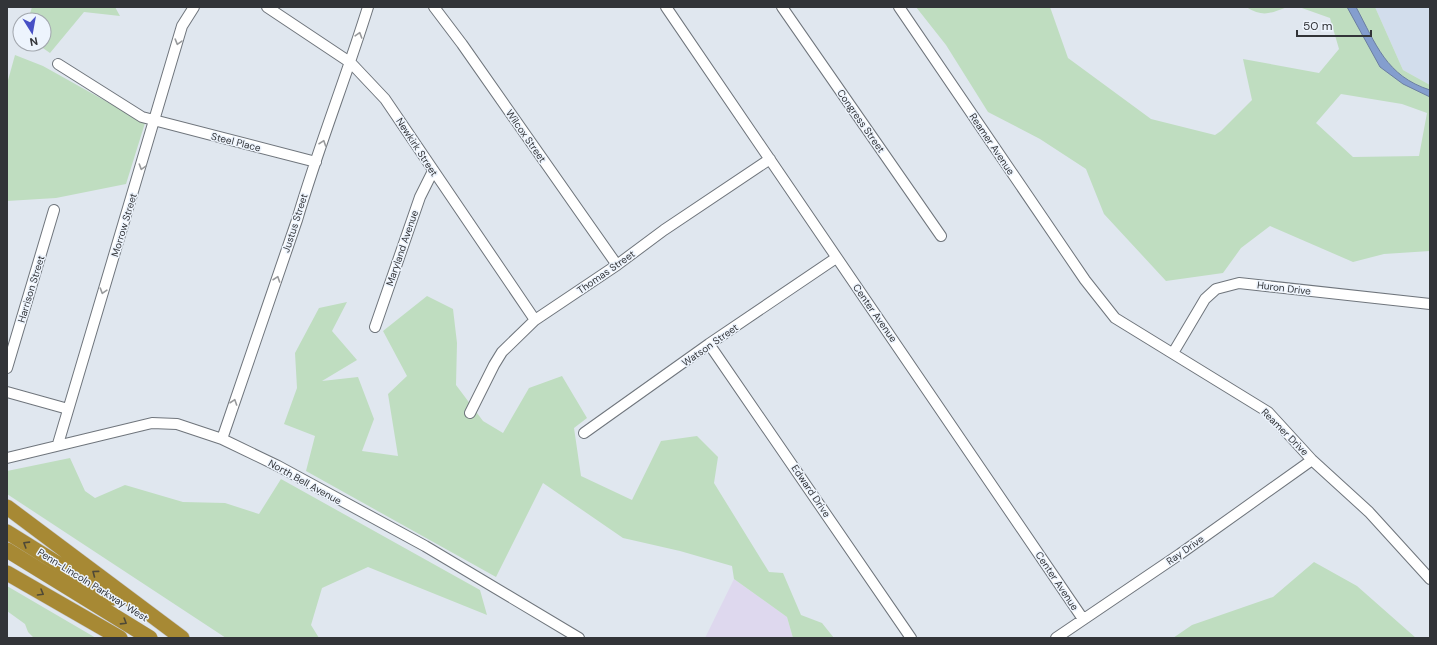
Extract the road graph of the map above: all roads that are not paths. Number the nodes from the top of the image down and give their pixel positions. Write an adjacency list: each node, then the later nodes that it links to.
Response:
1 (194, 7): 10 (street, Morrow Street, one-way to 10)
2 (267, 7): 8 (street, Newkirk Street)
3 (368, 7): 8 (street, Justus Street, one-way to 3)
4 (434, 7): 17 (street, Wilcox Street)
5 (666, 7): 11 (street, Center Avenue)
6 (782, 7): 15 (street, Congress Street)
7 (899, 7): 18 (street, Reamer Avenue)
8 (350, 63): 12 (street, Justus Street, one-way to 8); 13 (street, Newkirk Street)
9 (58, 64): 10 (street, Steel Place)
10 (156, 122): 12 (street, Steel Place); 26 (street, Morrow Street, one-way to 26)
11 (770, 159): 16 (street, Center Avenue); 17 (street, Thomas Street)
12 (316, 162): 29 (street, Justus Street, one-way to 12)
13 (433, 171): 20 (street, Newkirk Street); 21 (street, Maryland Avenue)
14 (54, 210): 24 (street, Harrison Street)
15 (941, 236)
16 (836, 258): 22 (street, Watson Street); 38 (street, Center Avenue)
17 (617, 265): 20 (street, Thomas Street)
18 (1084, 280): 23 (street, Reamer Drive)
19 (1430, 304): 23 (street, Huron Drive)
20 (535, 320): 27 (street, Thomas Street)
21 (375, 327)
22 (709, 344): 28 (street, Watson Street); 44 (street, Edward Drive)
23 (1173, 353): 32 (street, Reamer Drive)
24 (7, 368)
25 (7, 392): 26 (street)
26 (68, 410): 30 (street, Morrow Street)
27 (470, 413)
28 (584, 433)
29 (222, 439): 30 (street, North Bell Avenue); 43 (street, North Bell Avenue)
30 (58, 444): 31 (street, North Bell Avenue)
31 (7, 458)
32 (1312, 460): 37 (street, Reamer Drive); 38 (street, Ray Drive)
33 (7, 507): 42 (highway, one-way to 33)
34 (7, 532): 41 (highway, Penn-Lincoln Parkway West, one-way to 34)
35 (7, 550): 40 (highway, Penn-Lincoln Parkway West, one-way to 40)
36 (7, 573): 39 (highway, one-way to 39)
37 (1430, 579)
38 (1083, 619): 45 (street, Ray Drive)
39 (120, 638)
40 (150, 638)
41 (178, 638)
42 (182, 638)
43 (579, 638)
44 (911, 638)
45 (1056, 638)

